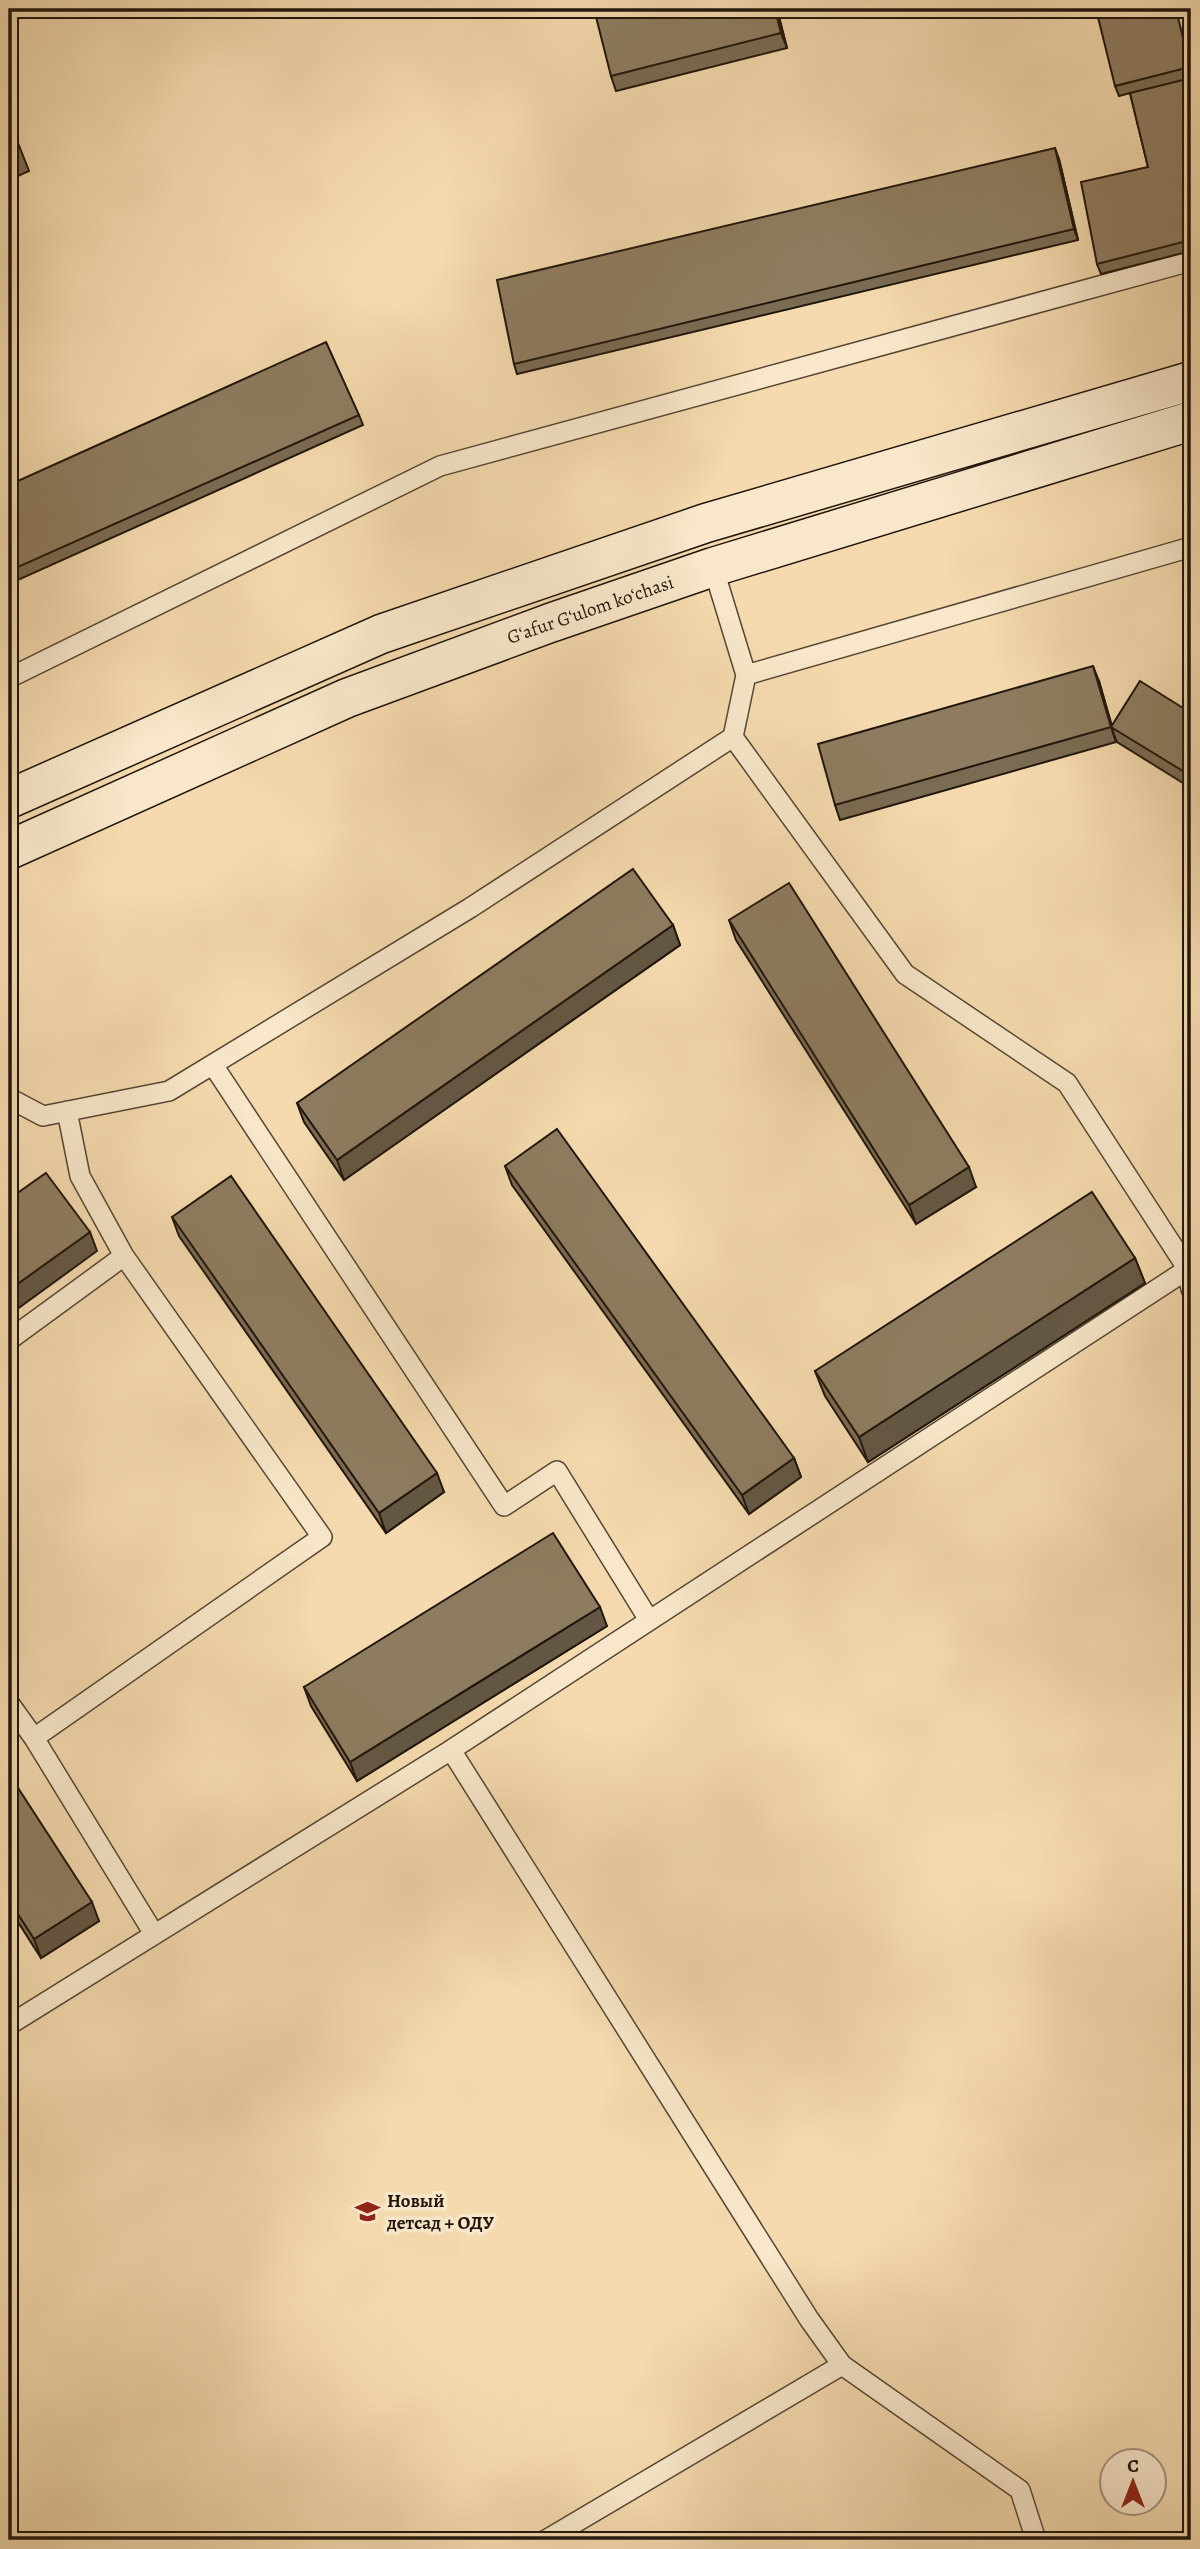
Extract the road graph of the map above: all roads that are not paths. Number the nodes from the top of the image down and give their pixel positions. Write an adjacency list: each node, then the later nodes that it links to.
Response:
1 (1191, 261): 7 (lane)
2 (1191, 381): 9 (main road)
3 (1191, 421): 5 (main road, Gʻafur Gʻulom koʻchasi)
4 (1191, 547): 6 (lane)
5 (713, 567): 6 (lane); 10 (main road, Gʻafur Gʻulom koʻchasi)
6 (746, 675): 8 (lane)
7 (9, 678)
8 (733, 737): 11 (lane); 15 (lane)
9 (9, 799)
10 (9, 850)
11 (213, 1065): 13 (lane); 18 (lane)
12 (9, 1098): 13 (lane)
13 (67, 1111): 14 (lane)
14 (124, 1256): 17 (lane); 20 (lane)
15 (1189, 1268): 16 (lane); 18 (lane)
16 (1191, 1289)
17 (9, 1340)
18 (649, 1620): 21 (lane)
19 (9, 1703): 20 (lane)
20 (34, 1738): 22 (lane)
21 (451, 1750): 22 (lane); 24 (lane)
22 (154, 1934): 23 (lane)
23 (9, 2025)
24 (842, 2364): 25 (lane); 26 (lane)
25 (546, 2540)
26 (1035, 2540)

